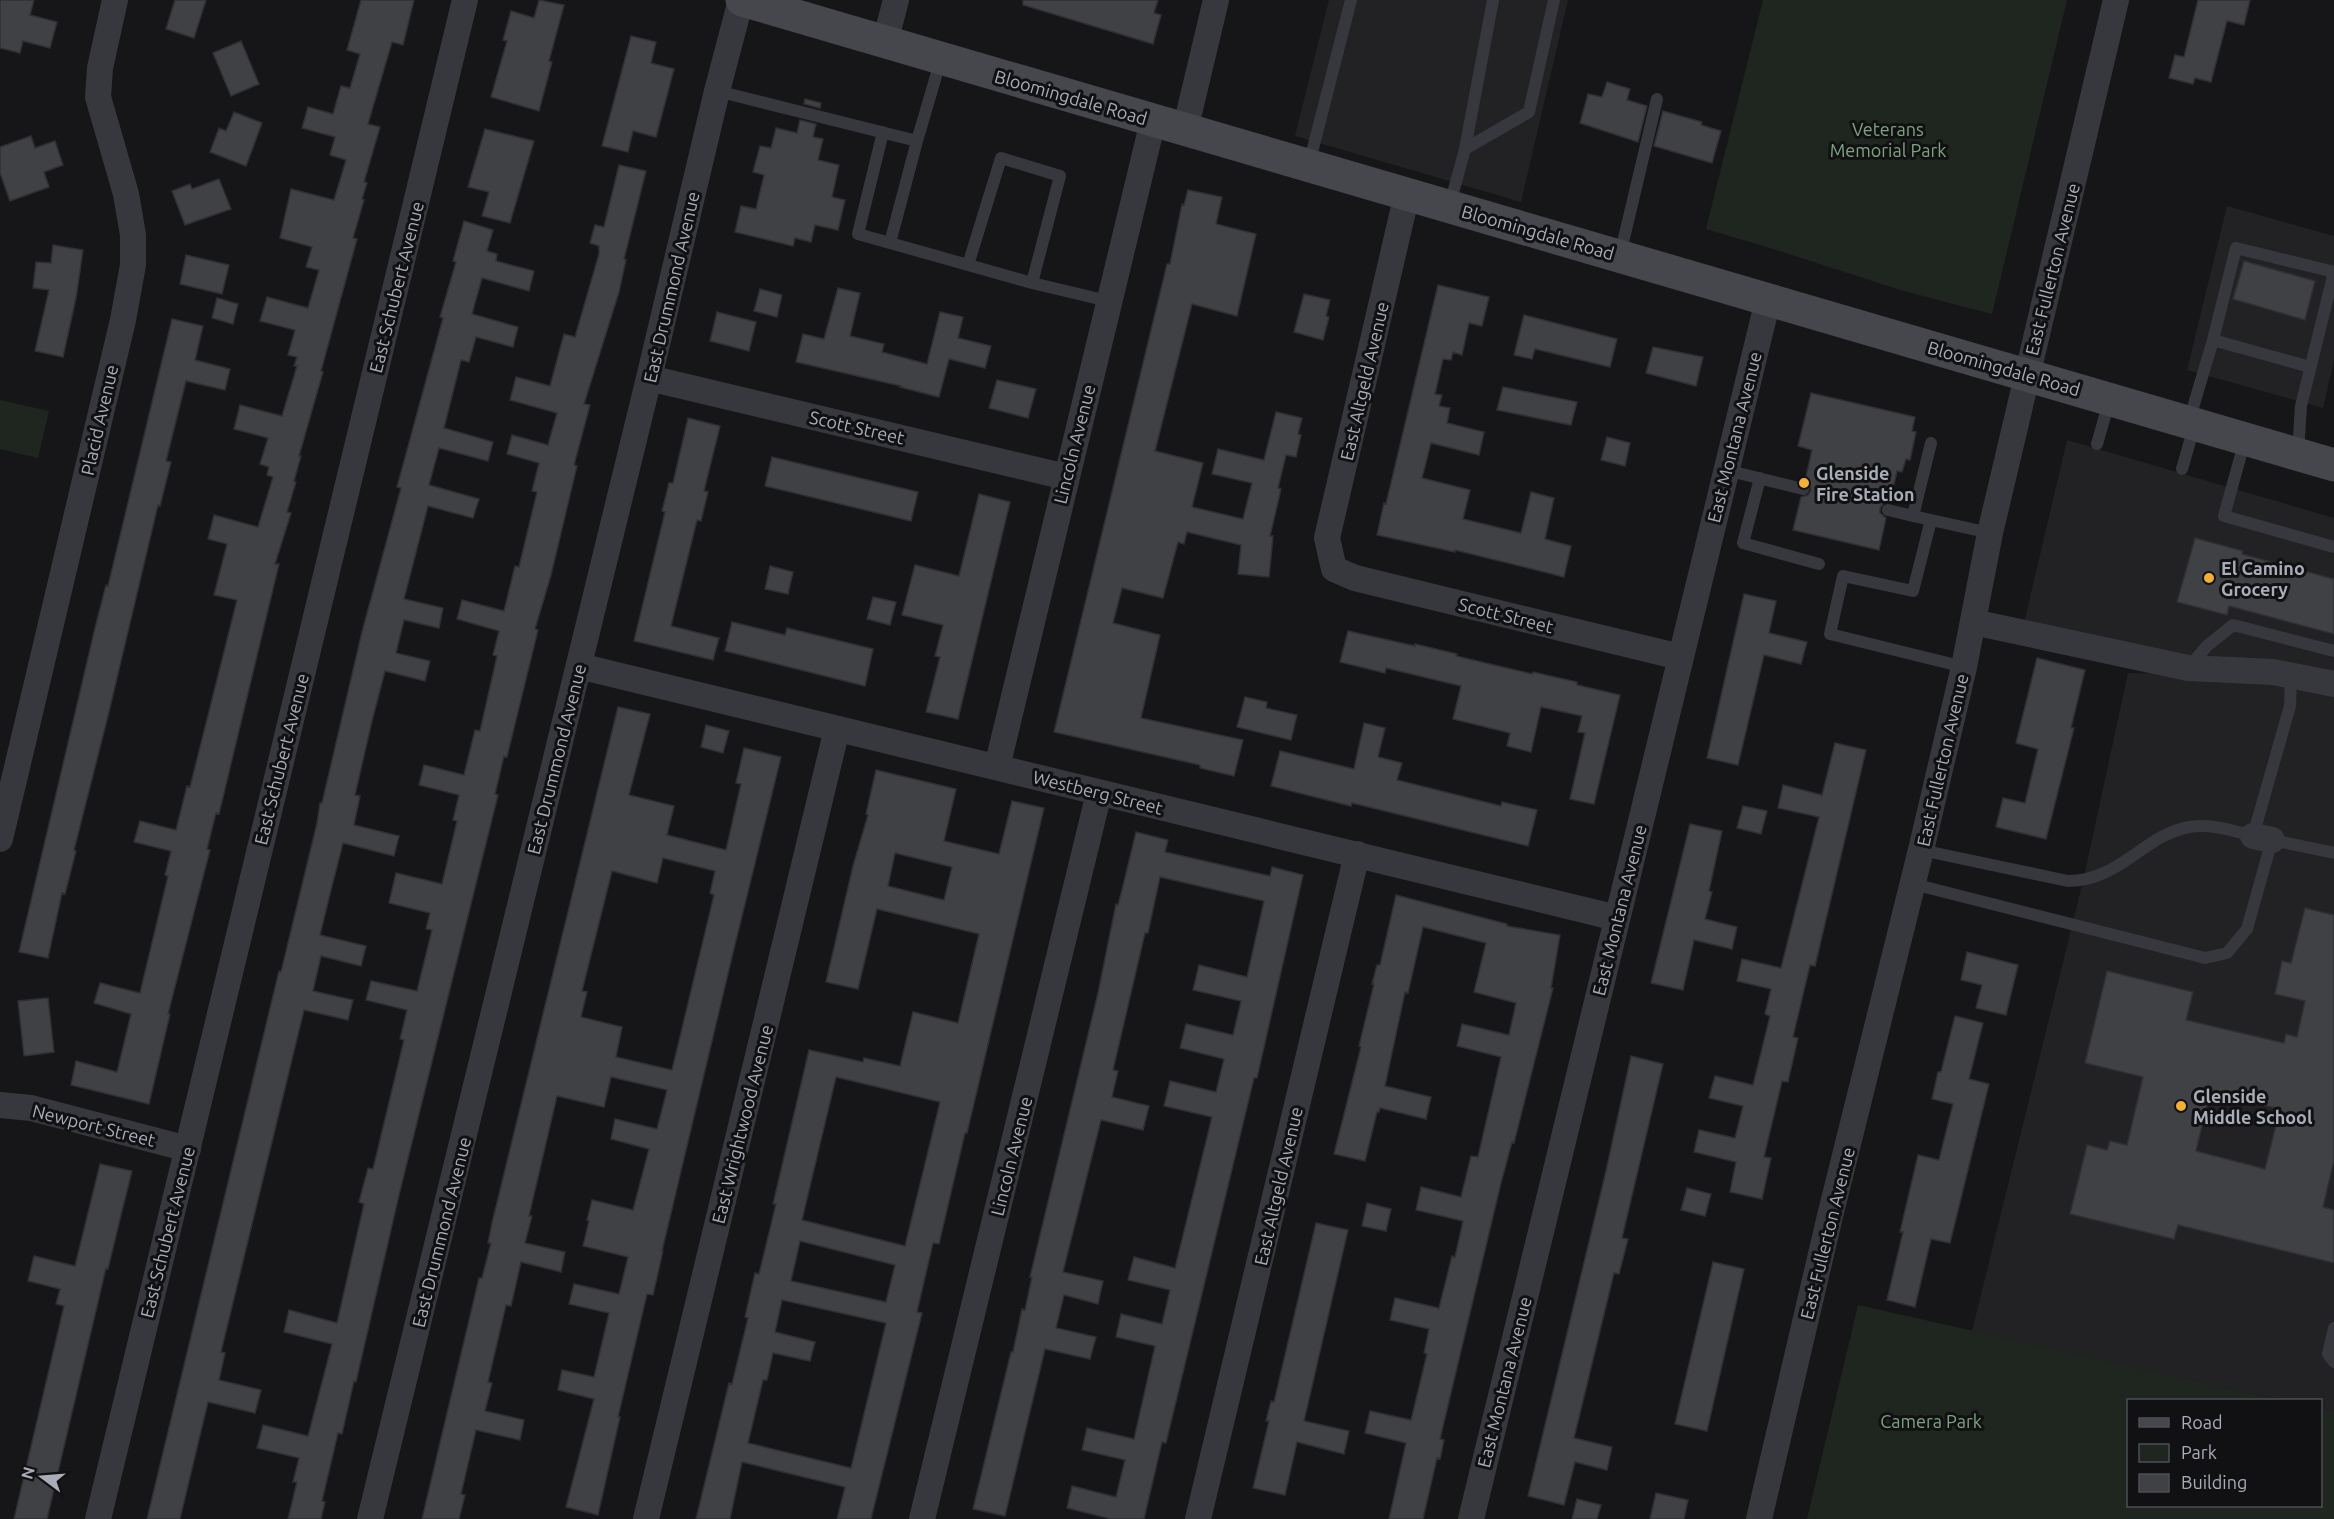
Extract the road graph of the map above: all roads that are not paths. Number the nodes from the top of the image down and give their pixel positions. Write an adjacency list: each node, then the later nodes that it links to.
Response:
1 (115, 0): 63 (street, Placid Avenue)
2 (465, 0): 70 (street, East Schubert Avenue)
3 (741, 0): 10 (main road, Bloomingdale Road); 12 (street, East Drummond Avenue)
4 (896, 0): 10 (street)
5 (1216, 0): 15 (street)
6 (1351, 0): 19 (lane)
7 (1493, 0): 18 (lane)
8 (1554, 0): 18 (lane)
9 (2116, 0): 30 (street, East Fullerton Avenue)
10 (885, 42): 11 (main road, Bloomingdale Road)
11 (942, 59): 14 (main road, Bloomingdale Road); 17 (lane)
12 (717, 91): 16 (lane); 31 (street, East Drummond Avenue)
13 (1657, 99): 23 (lane)
14 (1153, 121): 15 (main road, Bloomingdale Road); 27 (street, Lincoln Avenue)
15 (1185, 130): 19 (main road, Bloomingdale Road)
16 (883, 132): 17 (lane); 22 (lane)
17 (917, 141): 22 (lane)
18 (1465, 149): 21 (lane)
19 (1308, 165): 20 (main road, Bloomingdale Road)
20 (1407, 194): 21 (main road, Bloomingdale Road); 50 (street, East Altgeld Avenue)
21 (1450, 207): 23 (main road, Bloomingdale Road)
22 (890, 243): 24 (lane)
23 (1620, 256): 26 (main road, Bloomingdale Road)
24 (968, 265): 25 (lane); 25 (lane)
25 (1032, 283): 27 (lane)
26 (1768, 300): 30 (main road, Bloomingdale Road); 40 (street, East Montana Avenue)
27 (1108, 301): 41 (street, Lincoln Avenue)
28 (2213, 340): 29 (lane); 29 (lane); 33 (lane)
29 (2310, 367): 37 (lane)
30 (2027, 374): 32 (main road, Bloomingdale Road); 47 (street, East Fullerton Avenue)
31 (649, 378): 41 (street, Scott Street); 54 (street, East Drummond Avenue)
32 (2110, 399): 33 (main road, Bloomingdale Road); 36 (lane)
33 (2192, 423): 34 (main road, Bloomingdale Road); 39 (lane)
34 (2246, 439): 37 (main road, Bloomingdale Road); 48 (lane)
35 (1931, 442): 45 (lane)
36 (2097, 444)
37 (2298, 454): 38 (main road, Bloomingdale Road)
38 (2334, 465)
39 (2182, 469)
40 (1726, 470): 42 (lane); 53 (street, East Montana Avenue)
41 (1066, 477): 60 (street, Lincoln Avenue)
42 (1760, 478): 43 (lane); 49 (lane)
43 (1803, 489)
44 (1888, 510): 45 (lane)
45 (1913, 516): 46 (lane)
46 (1931, 520): 47 (lane); 55 (lane)
47 (1990, 533): 51 (street, East Fullerton Avenue)
48 (2334, 547)
49 (1819, 564)
50 (1334, 568): 53 (street, Scott Street)
51 (1973, 622): 55 (street, East Fullerton Avenue); 56 (street)
52 (2334, 651): 56 (lane)
53 (1680, 657): 68 (street, East Montana Avenue)
54 (579, 666): 59 (street, Westberg Street); 74 (street, East Drummond Avenue)
55 (1964, 667): 64 (street, East Fullerton Avenue)
56 (2188, 668): 57 (street)
57 (2291, 675): 58 (street); 62 (lane)
58 (2334, 684)
59 (837, 729): 60 (street, Westberg Street); 75 (street, East Wrightwood Avenue)
60 (997, 767): 61 (street, Westberg Street)
61 (1099, 793): 66 (street, Westberg Street); 76 (street, Lincoln Avenue)
62 (2263, 838): 64 (lane); 65 (lane); 67 (lane)
63 (0, 839)
64 (1921, 850): 67 (street, East Fullerton Avenue)
65 (2333, 850)
66 (1357, 854): 68 (street, Westberg Street); 77 (street, East Altgeld Avenue)
67 (1913, 884): 79 (street, East Fullerton Avenue)
68 (1617, 918): 78 (street, East Montana Avenue)
69 (0, 1105): 70 (street, Newport Street)
70 (188, 1149): 73 (street, East Schubert Avenue)
71 (2334, 1328): 72 (lane)
72 (2334, 1362)
73 (98, 1519)
74 (370, 1519)
75 (646, 1519)
76 (922, 1519)
77 (1198, 1519)
78 (1470, 1519)
79 (1759, 1519)

